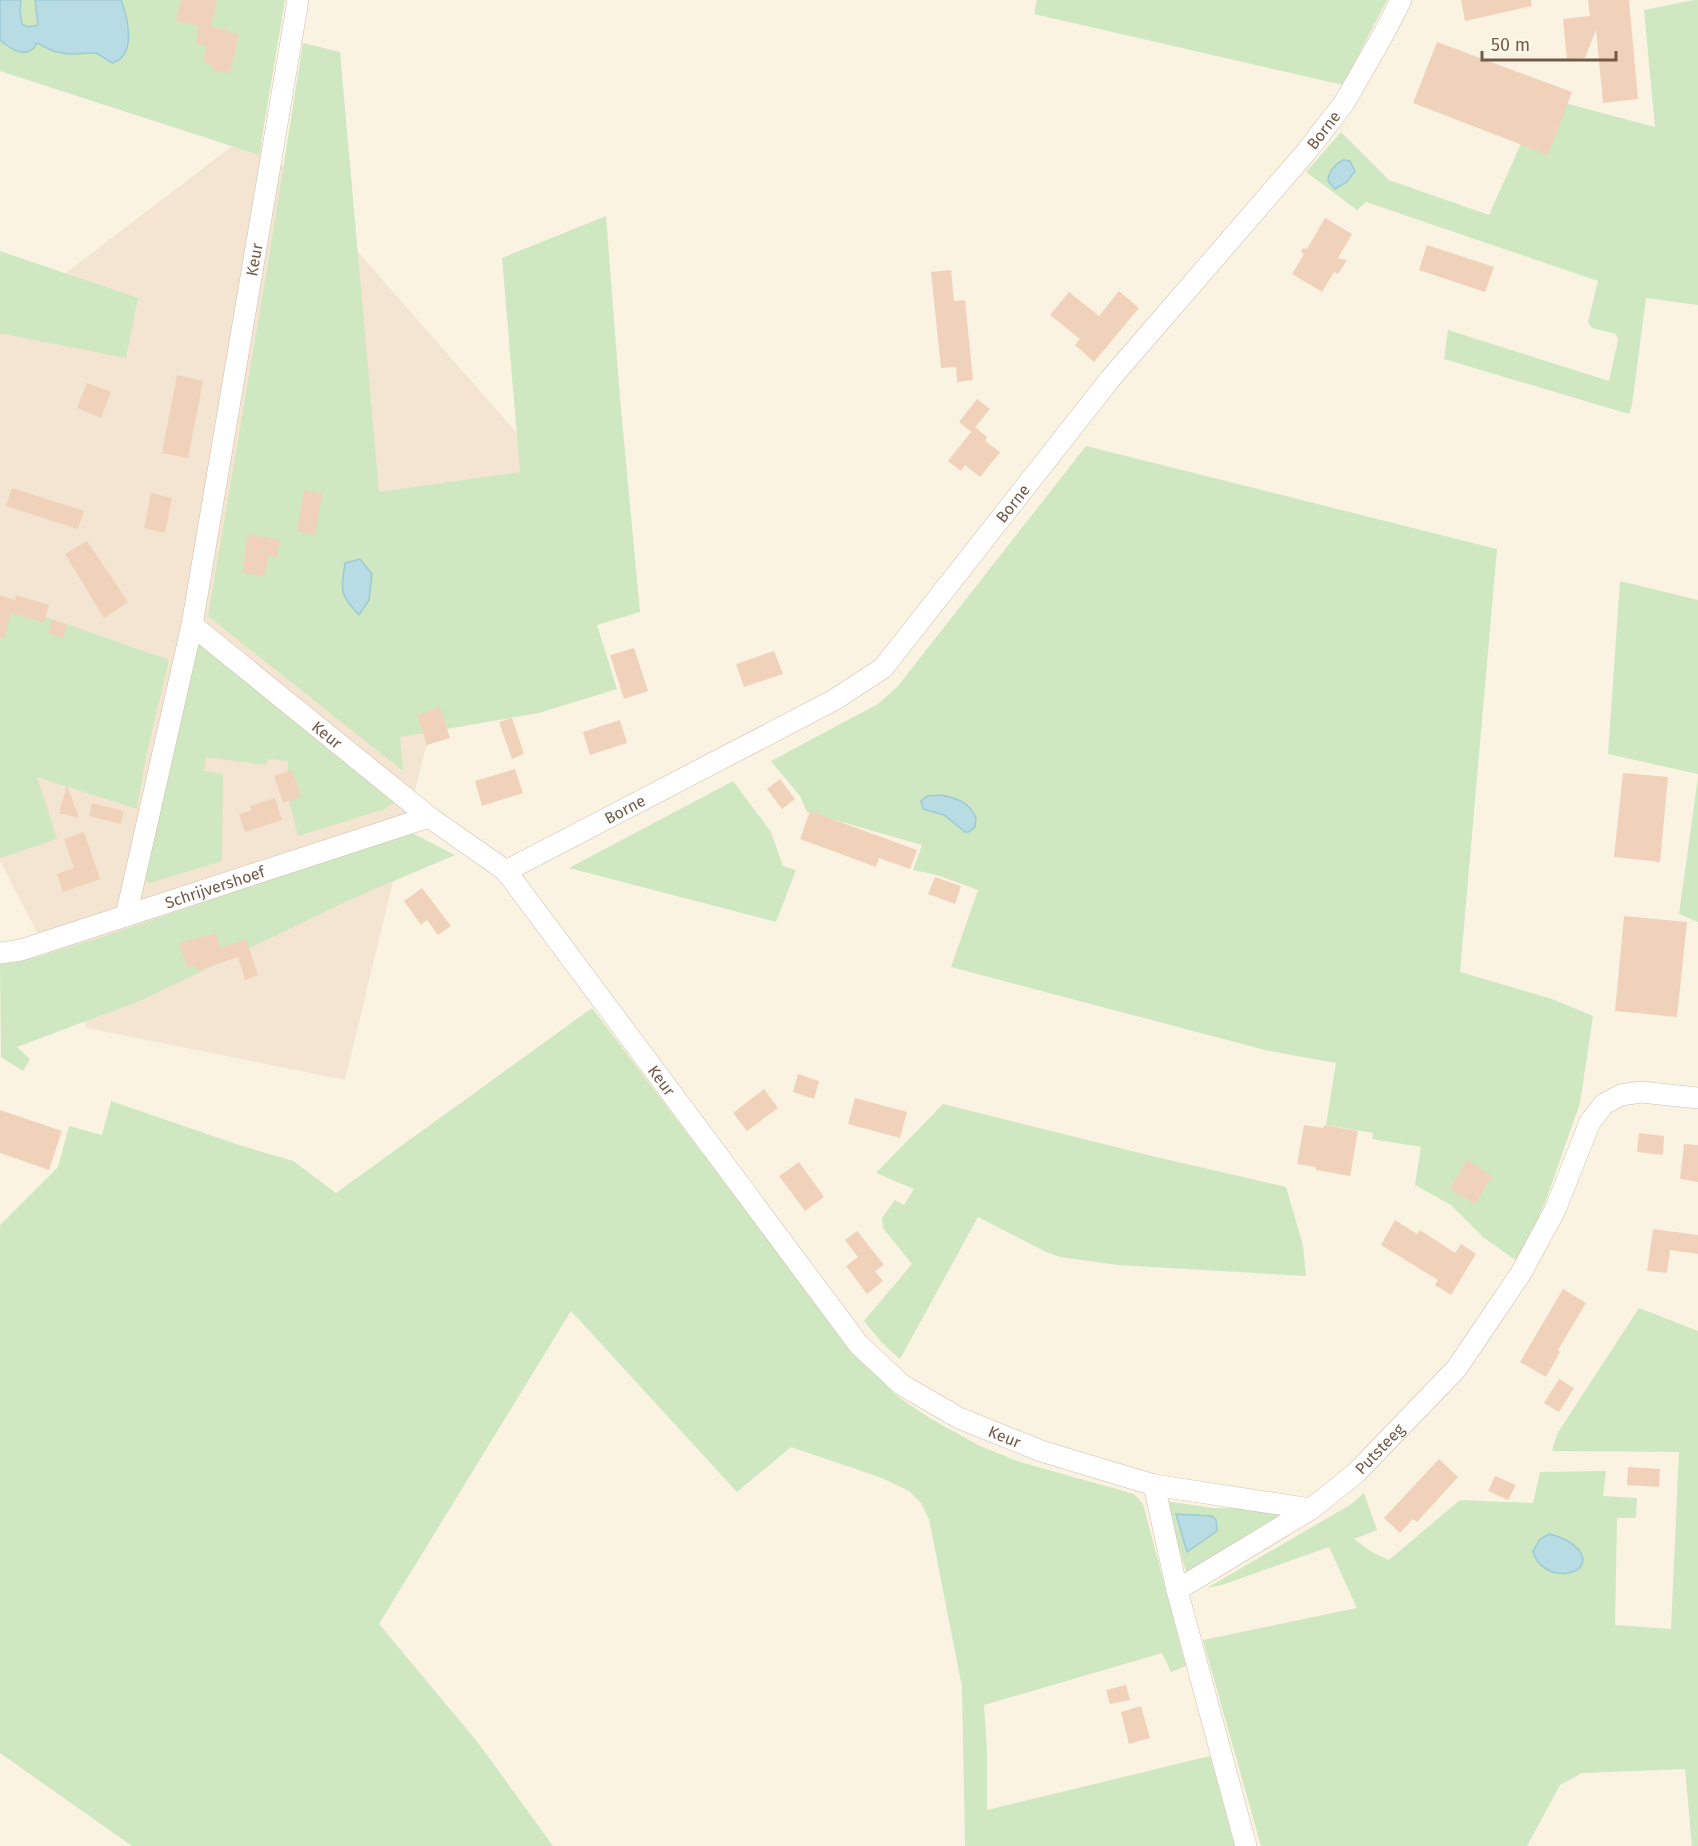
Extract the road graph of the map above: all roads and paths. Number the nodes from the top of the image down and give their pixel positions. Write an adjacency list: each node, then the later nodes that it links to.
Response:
1 (298, 0): 3 (street, Keur)
2 (1401, 0): 5 (street, Borne)
3 (192, 625): 4 (street, Keur); 6 (street, Keur)
4 (429, 817): 5 (street, Keur); 6 (street, Schrijvershoef)
5 (506, 872): 9 (street, Keur)
6 (126, 916): 7 (street, Schrijvershoef)
7 (0, 953)
8 (1698, 1098): 10 (street, Putsteeg)
9 (1154, 1485): 10 (street, Keur); 11 (street)
10 (1311, 1509): 11 (street, Putsteeg)
11 (1177, 1590): 12 (street)
12 (1246, 1846)

